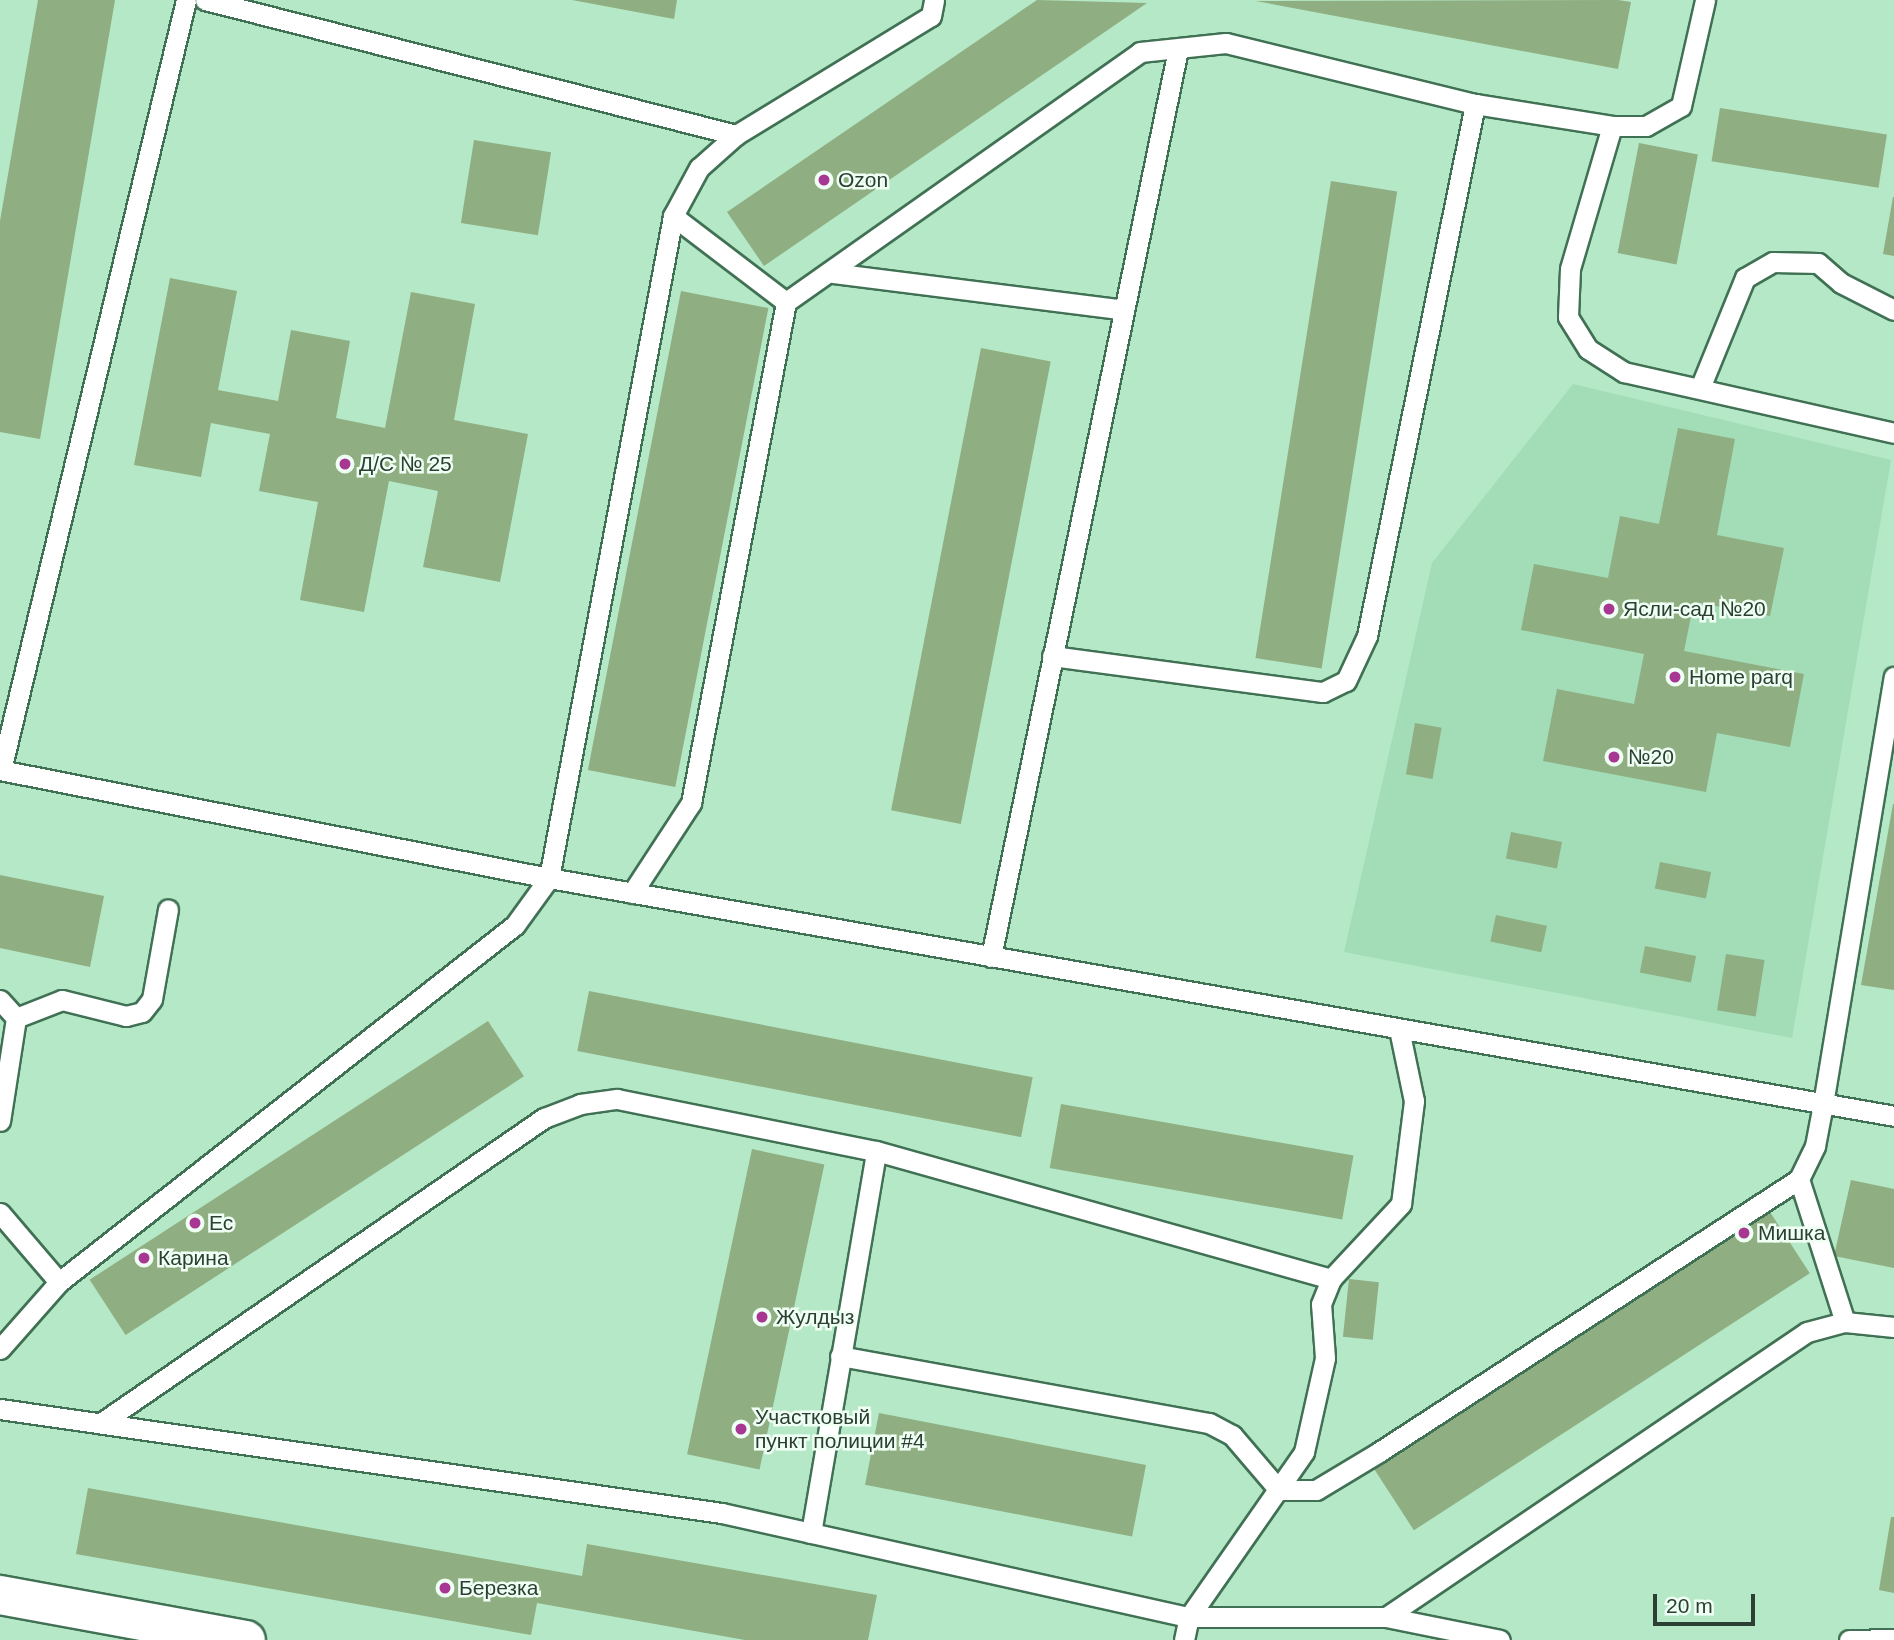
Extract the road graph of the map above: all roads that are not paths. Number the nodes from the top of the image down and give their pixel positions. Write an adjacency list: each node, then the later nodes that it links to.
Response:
1 (186, 0): 18 (lane)
2 (205, 0): 8 (lane)
3 (934, 0): 8 (lane)
4 (1705, 0): 7 (lane)
5 (1178, 49): 6 (lane); 10 (lane); 12 (lane)
6 (1475, 104): 7 (lane); 16 (lane)
7 (1612, 126): 14 (lane)
8 (736, 135): 9 (lane)
9 (673, 216): 11 (lane); 19 (lane)
10 (833, 273): 11 (lane); 12 (lane)
11 (786, 302): 20 (lane)
12 (1124, 310): 16 (lane)
13 (1894, 310): 14 (lane)
14 (1700, 388): 15 (lane)
15 (1894, 433)
16 (1052, 656): 22 (lane)
17 (1894, 677): 26 (lane)
18 (0, 770): 19 (lane)
19 (548, 878): 20 (lane); 33 (lane)
20 (632, 893): 22 (lane)
21 (168, 909): 24 (lane)
22 (990, 957): 25 (lane)
23 (0, 1000): 24 (lane)
24 (16, 1018): 28 (lane)
25 (1399, 1029): 26 (lane); 32 (lane)
26 (1824, 1104): 27 (lane); 30 (lane)
27 (1894, 1116)
28 (0, 1121)
29 (876, 1151): 32 (lane); 37 (lane); 39 (lane)
30 (1799, 1180): 34 (lane); 40 (lane)
31 (0, 1213): 33 (lane)
32 (1331, 1279): 40 (lane)
33 (59, 1282): 36 (lane)
34 (1845, 1322): 35 (lane); 43 (lane)
35 (1894, 1327)
36 (0, 1349)
37 (840, 1356): 40 (lane); 41 (lane)
38 (0, 1409): 39 (lane)
39 (101, 1423): 41 (lane)
40 (1279, 1490): 44 (lane)
41 (811, 1533): 44 (lane)
42 (0, 1595): 45 (street)
43 (1386, 1616): 44 (lane); 49 (lane)
44 (1188, 1617): 48 (lane)
45 (163, 1632): 47 (street)
46 (1894, 1639): 50 (lane)
47 (246, 1640)
48 (1184, 1640)
49 (1500, 1640)
50 (1849, 1640)

